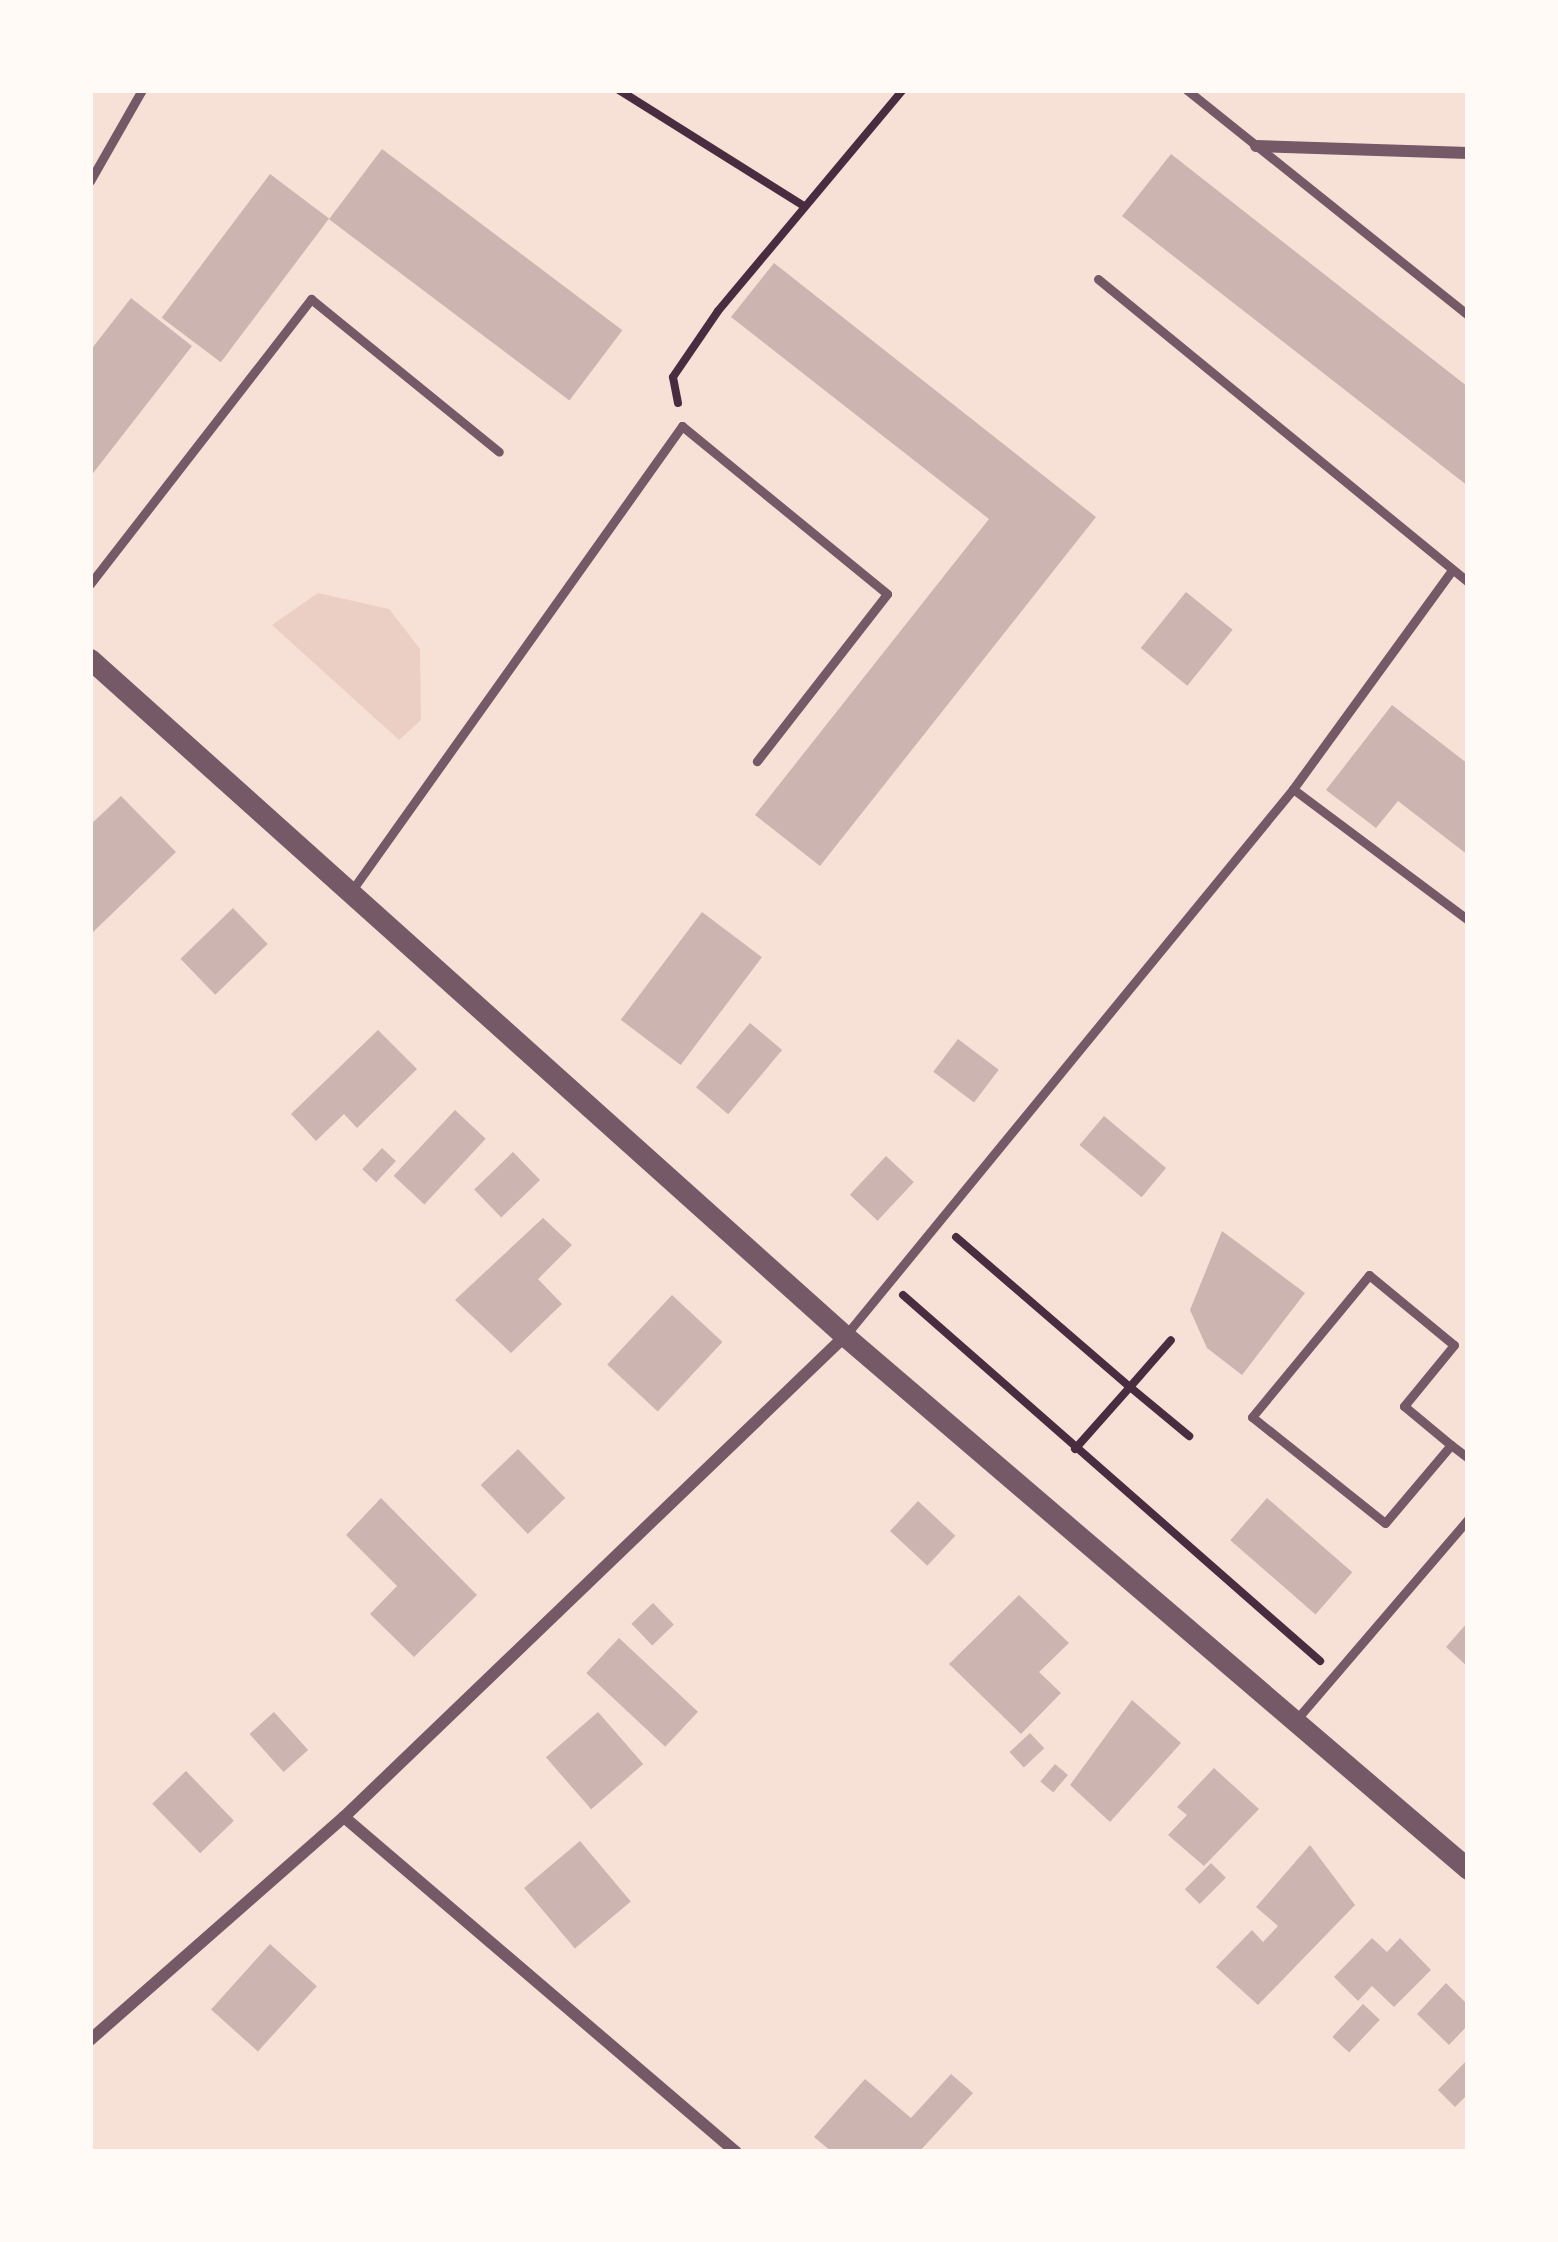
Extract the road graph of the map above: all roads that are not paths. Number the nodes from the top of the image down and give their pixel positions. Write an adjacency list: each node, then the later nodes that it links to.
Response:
1 (142, 90): 5 (lane)
2 (1187, 90): 3 (lane)
3 (1256, 146): 4 (street); 7 (lane)
4 (1468, 153)
5 (90, 181)
6 (1098, 279): 9 (lane)
7 (1468, 315)
8 (499, 452): 11 (lane)
9 (1452, 570): 10 (lane); 14 (lane)
10 (1468, 582)
11 (90, 584)
12 (90, 659): 15 (street)
13 (757, 761): 15 (lane)
14 (1293, 789): 16 (lane); 17 (lane)
15 (350, 894): 17 (street)
16 (1468, 920)
17 (845, 1336): 21 (street); 22 (street)
18 (1451, 1445): 18 (lane); 19 (lane)
19 (1468, 1459)
20 (1468, 1519): 21 (lane)
21 (1296, 1720): 23 (street)
22 (344, 1817): 24 (street); 25 (street)
23 (1468, 1869)
24 (90, 2040)
25 (736, 2152)

